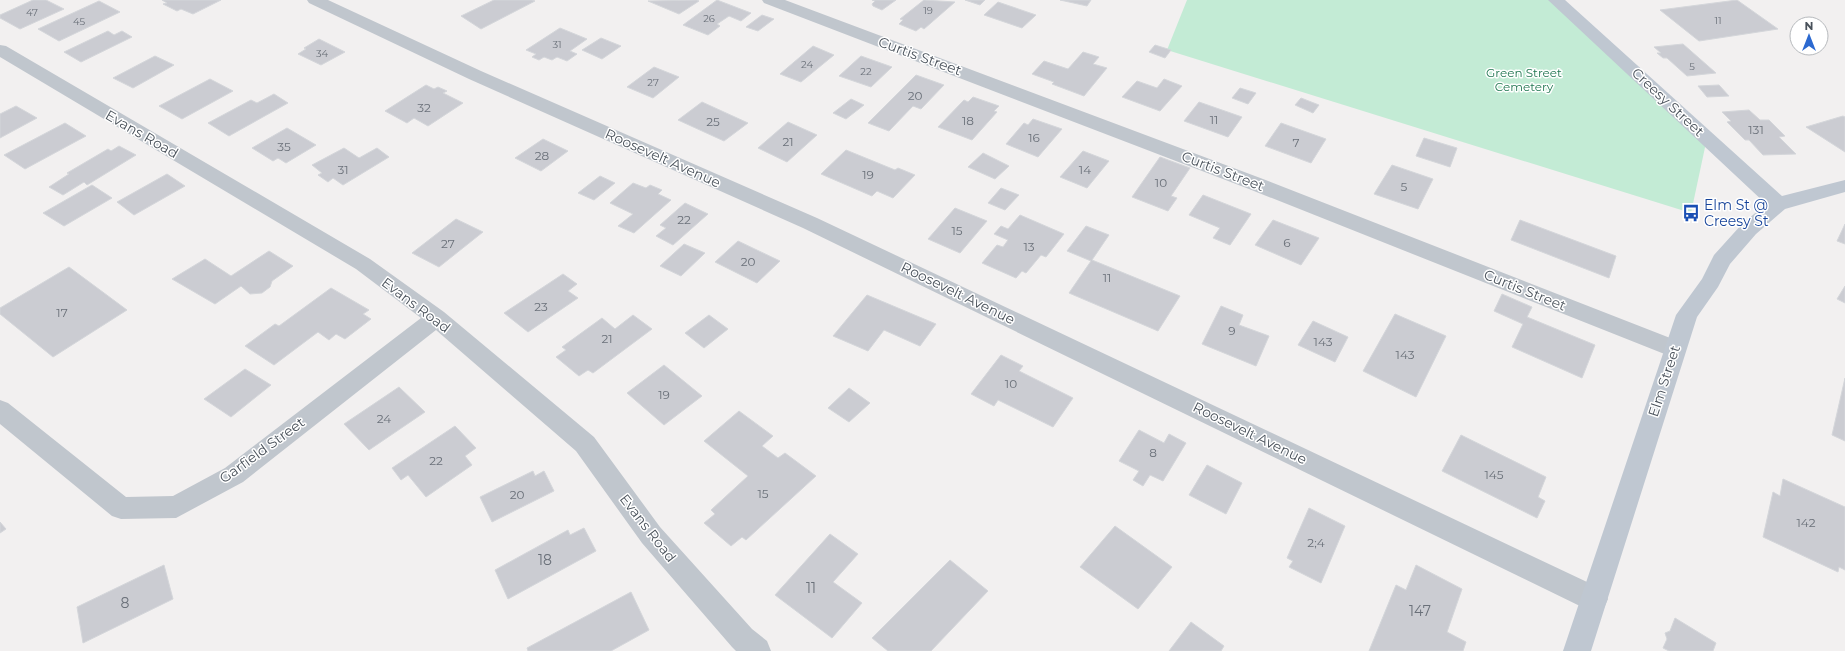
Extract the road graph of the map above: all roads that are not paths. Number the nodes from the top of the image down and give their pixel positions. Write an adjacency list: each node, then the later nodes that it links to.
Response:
1 (315, 0): 10 (street, Roosevelt Avenue)
2 (770, 0): 8 (street, Curtis Street)
3 (1556, 0): 6 (main road, Creesy Street)
4 (0, 50): 7 (street, Evans Road)
5 (1844, 187): 6 (main road, Elm Street)
6 (1778, 204): 8 (main road, Elm Street)
7 (436, 318): 9 (street, Garfield Street); 11 (street, Evans Road)
8 (1675, 349): 10 (main road, Elm Street)
9 (0, 410)
10 (1594, 599): 12 (main road, Elm Street)
11 (757, 651)
12 (1577, 651)

